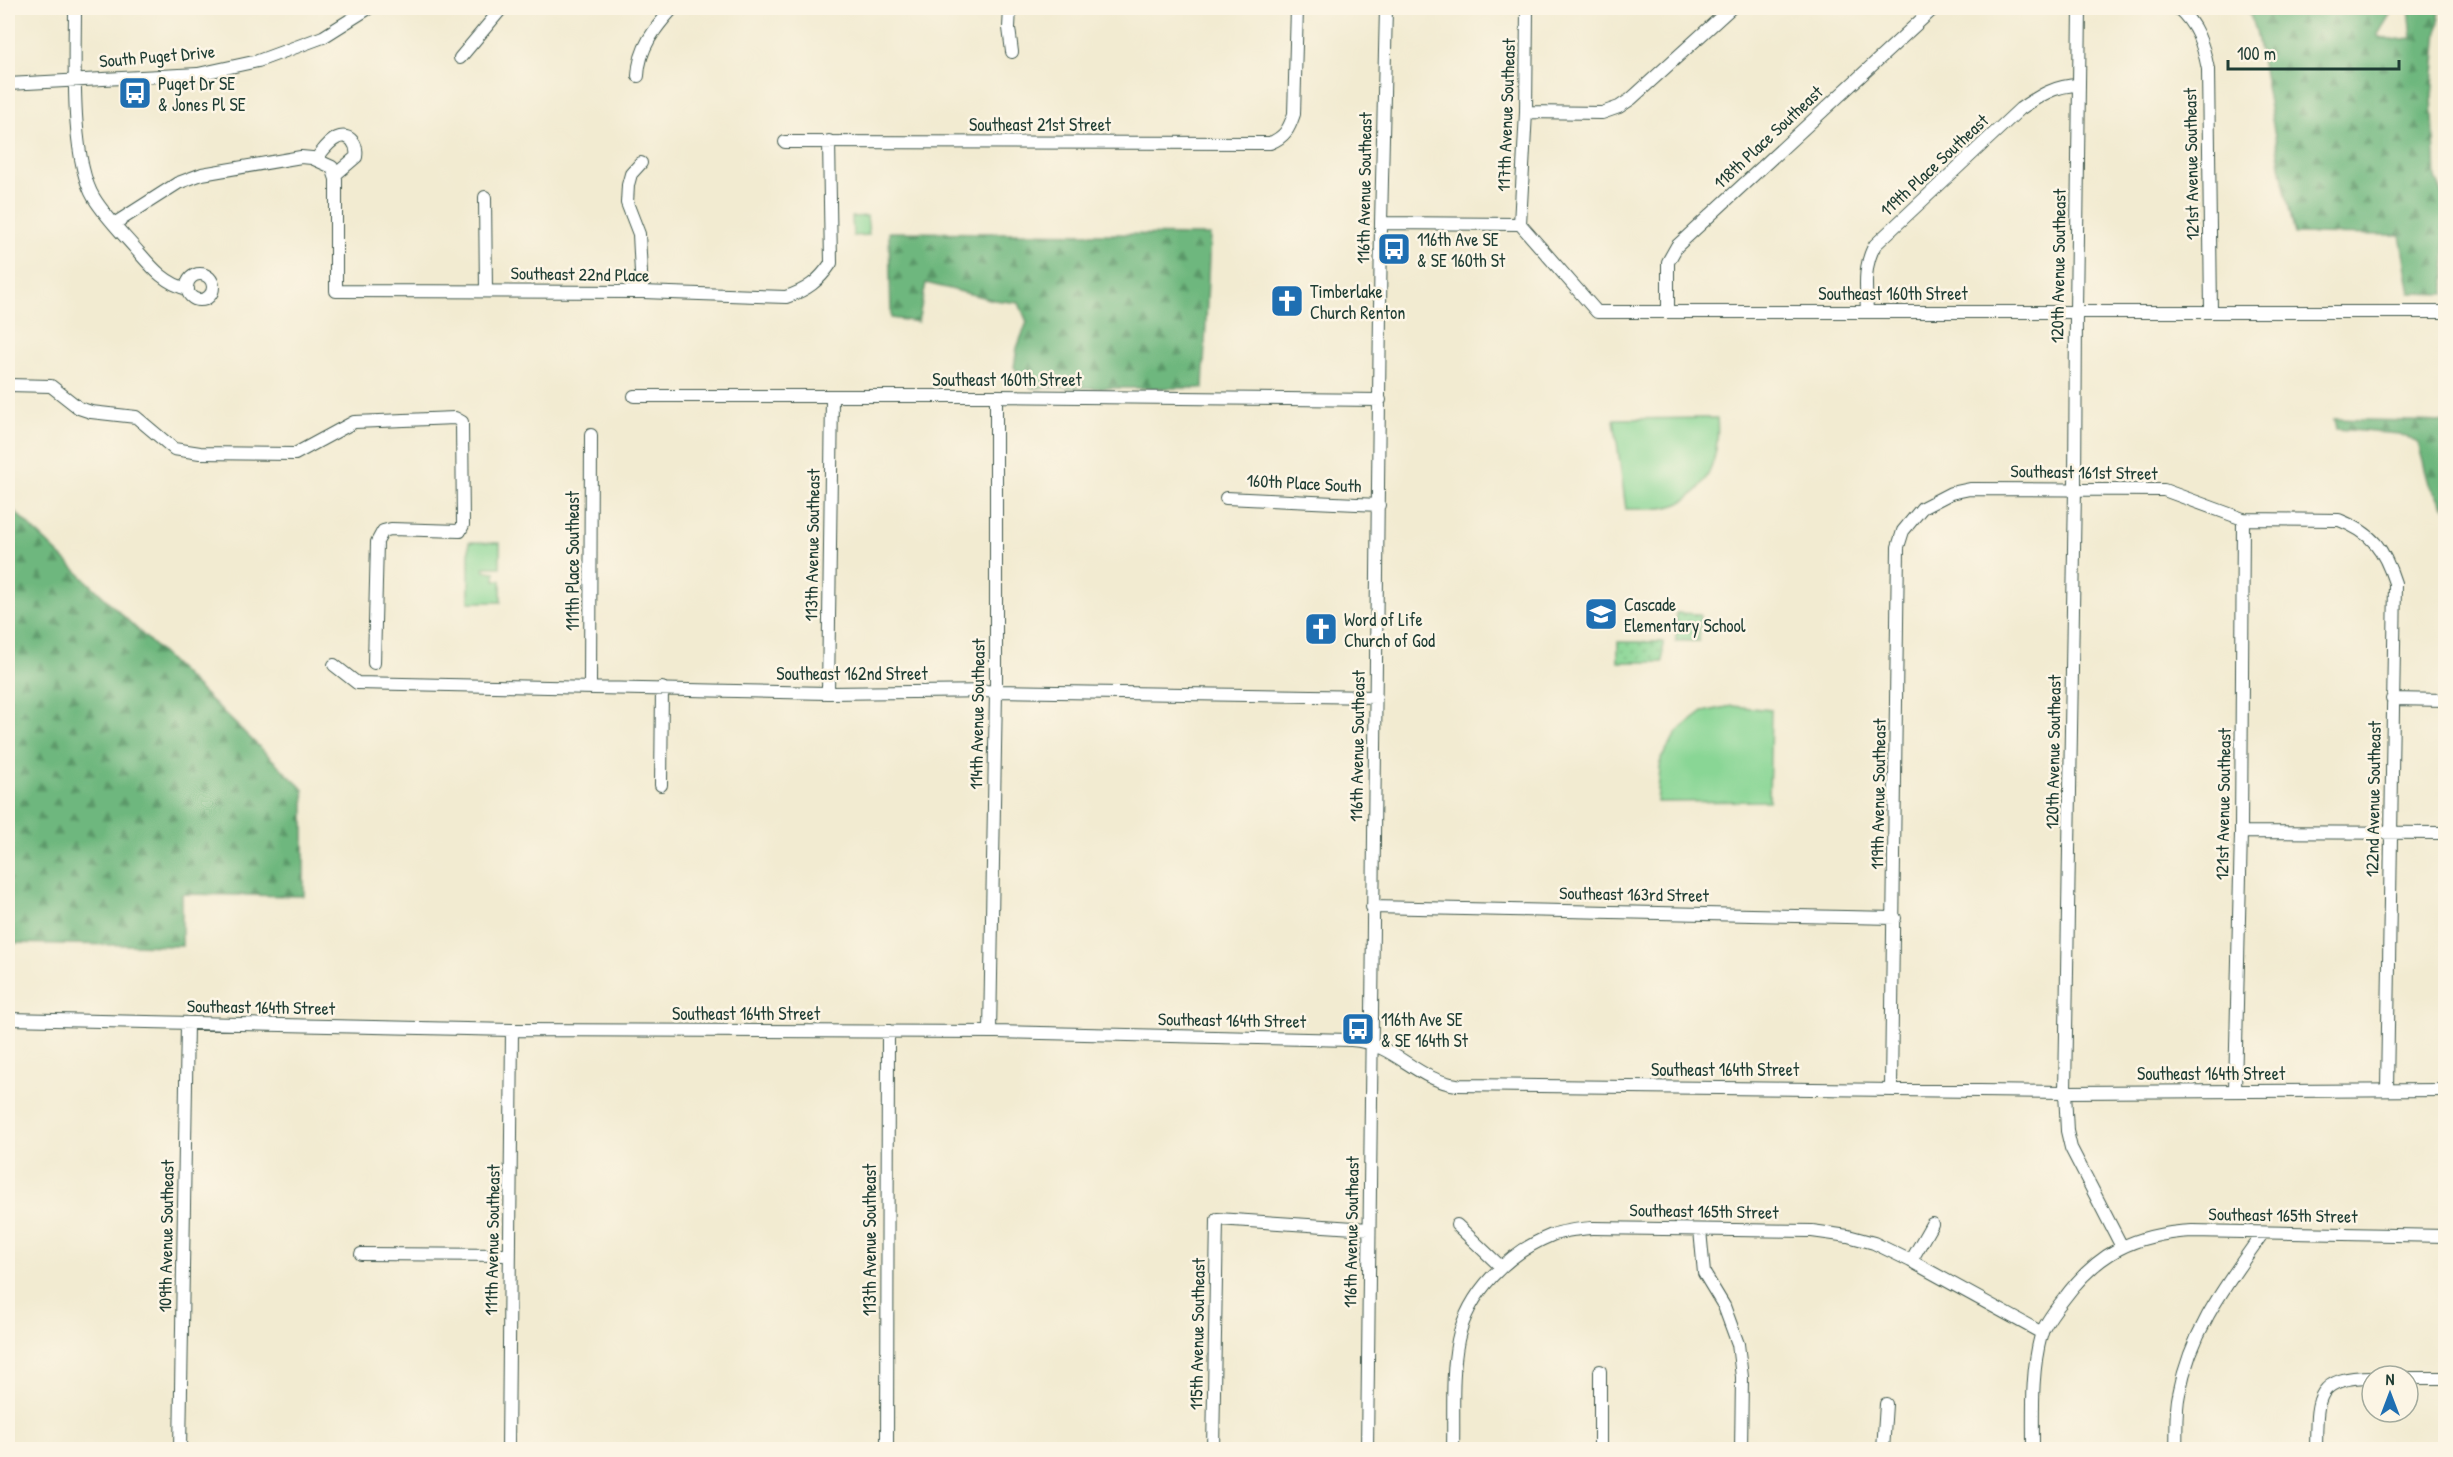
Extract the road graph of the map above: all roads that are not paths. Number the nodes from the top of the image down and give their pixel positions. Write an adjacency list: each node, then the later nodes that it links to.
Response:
1 (75, 8): 16 (street)
2 (369, 8): 16 (street, South Puget Drive)
3 (502, 8): 14 (street)
4 (673, 8): 15 (street)
5 (1010, 8): 13 (street)
6 (1297, 8): 20 (street, Southeast 21st Street)
7 (1386, 8): 26 (street, 116th Avenue Southeast)
8 (1527, 8): 19 (street, 117th Avenue Southeast)
9 (1731, 8): 19 (street)
10 (1934, 8): 35 (street, 118th Place Southeast)
11 (2080, 8): 18 (street, 120th Avenue Southeast)
12 (2178, 8): 34 (street, 121st Avenue Southeast)
13 (1012, 52)
14 (460, 58)
15 (638, 76)
16 (76, 81): 17 (street, South Puget Drive); 27 (street)
17 (8, 84)
18 (2079, 85): 32 (street, 119th Place Southeast); 33 (street, 120th Avenue Southeast)
19 (1526, 112): 28 (street, 117th Avenue Southeast)
20 (829, 141): 21 (street, Southeast 21st Street); 31 (street, Southeast 22nd Place)
21 (785, 142)
22 (321, 160): 24 (street); 24 (street); 27 (street)
23 (641, 163): 31 (street)
24 (335, 175): 30 (street, Southeast 22nd Place)
25 (485, 197): 30 (street)
26 (1381, 223): 28 (street); 41 (street, 116th Avenue Southeast)
27 (114, 224): 29 (street)
28 (1520, 224): 35 (street, Southeast 160th Street)
29 (188, 289)
30 (486, 290): 31 (street, Southeast 22nd Place)
31 (642, 292)
32 (1867, 311): 33 (street, Southeast 160th Street); 35 (street, Southeast 160th Street)
33 (2076, 311): 34 (street, Southeast 160th Street); 43 (street, 120th Avenue Southeast)
34 (2211, 311): 36 (street, Southeast 160th Street)
35 (1668, 312)
36 (2445, 312)
37 (8, 385): 49 (street)
38 (634, 396): 40 (street, Southeast 160th Street)
39 (996, 396): 40 (street, Southeast 160th Street); 41 (street, Southeast 160th Street); 53 (street, 114th Avenue Southeast)
40 (832, 398): 54 (street, 113th Avenue Southeast)
41 (1380, 400): 45 (street, 116th Avenue Southeast)
42 (591, 435): 51 (street, 111th Place Southeast)
43 (2075, 489): 46 (street, Southeast 161st Street); 47 (street, Southeast 161st Street); 74 (street, 120th Avenue Southeast)
44 (1227, 498): 45 (street, 160th Place South)
45 (1379, 504): 55 (street, 116th Avenue Southeast)
46 (1922, 508): 63 (street, 119th Avenue Southeast)
47 (2243, 519): 48 (street, Southeast 161st Street); 59 (street, 121st Avenue Southeast)
48 (2352, 525): 56 (street, 122nd Avenue Southeast)
49 (375, 663)
50 (334, 665): 51 (street, Southeast 162nd Street)
51 (590, 687): 52 (street, Southeast 162nd Street)
52 (662, 688): 54 (street, Southeast 162nd Street); 58 (street)
53 (996, 691): 54 (street, Southeast 162nd Street); 55 (street, Southeast 162nd Street); 68 (street, 114th Avenue Southeast)
54 (828, 693)
55 (1376, 697): 62 (street, 116th Avenue Southeast)
56 (2392, 699): 57 (street); 60 (street, 122nd Avenue Southeast)
57 (2445, 700)
58 (661, 785)
59 (2241, 832): 60 (street); 71 (street, 121st Avenue Southeast)
60 (2391, 832): 61 (street); 72 (street, 122nd Avenue Southeast)
61 (2445, 833)
62 (1372, 907): 63 (street, Southeast 163rd Street); 69 (street, 116th Avenue Southeast)
63 (1895, 918): 70 (street, 119th Avenue Southeast)
64 (8, 1019): 65 (street, Southeast 164th Street)
65 (188, 1023): 66 (street, Southeast 164th Street); 92 (street, 109th Avenue Southeast)
66 (512, 1030): 67 (street, Southeast 164th Street); 83 (street, 111th Avenue Southeast)
67 (888, 1031): 68 (street, Southeast 164th Street); 94 (street, 113th Avenue Southeast)
68 (990, 1032): 69 (street, Southeast 164th Street)
69 (1371, 1043): 70 (street, Southeast 164th Street); 77 (street, 116th Avenue Southeast)
70 (1892, 1088): 74 (street, Southeast 164th Street)
71 (2235, 1089): 72 (street, Southeast 164th Street); 74 (street, Southeast 164th Street)
72 (2387, 1089): 73 (street, Southeast 164th Street)
73 (2445, 1090)
74 (2065, 1092): 81 (street, 120th Avenue Southeast)
75 (1932, 1224): 84 (street)
76 (1457, 1225): 85 (street)
77 (1369, 1229): 95 (street, 115th Avenue Southeast); 96 (street, 116th Avenue Southeast)
78 (1700, 1230): 84 (street, Southeast 165th Street); 85 (street, Southeast 165th Street); 99 (street)
79 (2262, 1234): 80 (street, Southeast 165th Street); 81 (street, Southeast 165th Street); 102 (street)
80 (2445, 1236)
81 (2122, 1247): 86 (street)
82 (361, 1254): 83 (street)
83 (510, 1255): 93 (street, 111th Avenue Southeast)
84 (1911, 1261): 86 (street, Southeast 165th Street)
85 (1501, 1267): 97 (street, Southeast 165th Street)
86 (2042, 1333): 101 (street)
87 (1600, 1371): 98 (street)
88 (2360, 1378): 103 (street)
89 (2420, 1378): 90 (street)
90 (2445, 1378)
91 (1886, 1404): 100 (street)
92 (180, 1449)
93 (508, 1449)
94 (887, 1449)
95 (1213, 1449)
96 (1367, 1449)
97 (1453, 1449)
98 (1600, 1449)
99 (1740, 1449)
100 (1883, 1449)
101 (2033, 1449)
102 (2176, 1449)
103 (2316, 1449)

